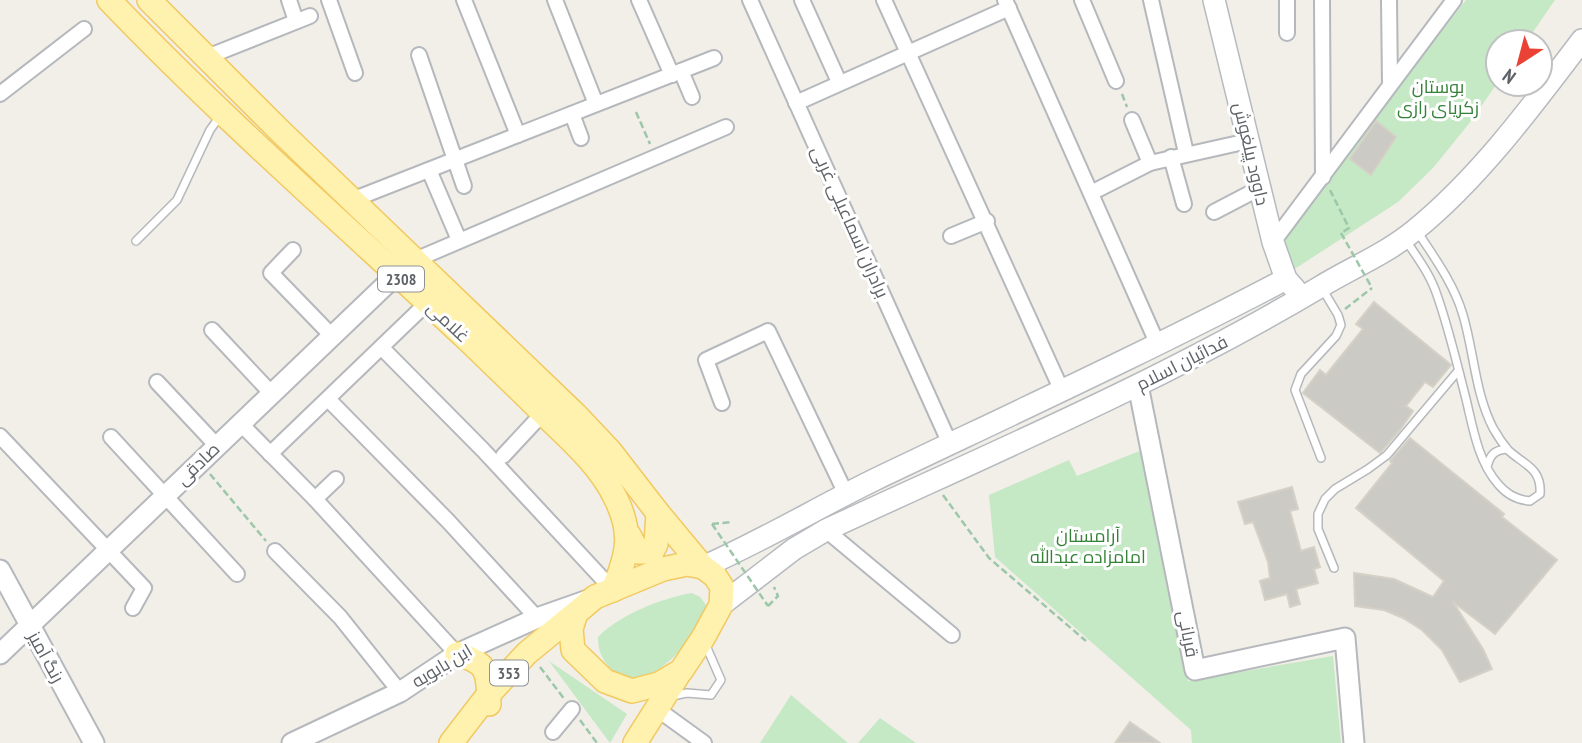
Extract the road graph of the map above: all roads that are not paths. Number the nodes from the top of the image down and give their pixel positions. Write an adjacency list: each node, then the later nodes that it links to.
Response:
1 (109, 0): 35 (main road, غلامی / 2308)
2 (149, 0): 24 (main road, غلامی / 2308)
3 (289, 0): 24 (street)
4 (329, 0): 26 (street)
5 (464, 0): 39 (street)
6 (555, 0): 34 (street)
7 (639, 0): 27 (street)
8 (750, 0): 33 (street, برادران اسماعیلی غربی)
9 (802, 0): 29 (street)
10 (884, 0): 21 (street)
11 (1082, 0): 28 (street)
12 (1150, 0): 42 (street)
13 (1214, 0): 41 (main road, داوود پیلغوش)
14 (1287, 0): 20 (street)
15 (1322, 0): 46 (street)
16 (1389, 0): 30 (street)
17 (1454, 0): 30 (street)
18 (1007, 4): 21 (street); 49 (street)
19 (84, 29): 31 (street)
20 (1287, 33)
21 (909, 52): 29 (street); 53 (street)
22 (1578, 53): 54 (main road, فدائیان اسلام)
23 (419, 55): 43 (street)
24 (206, 57): 50 (main road, غلامی / 2308)
25 (714, 58): 27 (street)
26 (355, 73)
27 (676, 73): 32 (street); 34 (street)
28 (1116, 81)
29 (839, 82): 33 (street)
30 (1390, 84): 46 (street)
31 (0, 94)
32 (692, 97)
33 (796, 103): 82 (street, برادران اسماعیلی غربی)
34 (596, 104): 36 (street)
35 (224, 112): 57 (lane); 61 (main road, غلامی / 2308)
36 (572, 114): 39 (street); 40 (street)
37 (1132, 120): 44 (street)
38 (726, 127): 56 (street)
39 (518, 135): 43 (street)
40 (581, 138)
41 (1248, 141): 42 (street); 48 (main road, داوود پیلغوش)
42 (1179, 155): 44 (street); 51 (street)
43 (454, 160): 45 (street); 47 (street)
44 (1150, 163): 49 (street)
45 (429, 170): 50 (street); 56 (street)
46 (1323, 177): 58 (street)
47 (464, 186)
48 (1258, 189): 52 (street); 58 (main road, داوود پیلغوش)
49 (1091, 193): 69 (street)
50 (352, 200): 60 (main road, غلامی / 2308)
51 (1184, 204)
52 (1214, 212)
53 (986, 221): 55 (street); 74 (street)
54 (1410, 234): 63 (main road, فدائیان اسلام); 71 (lane); 84 (lane)
55 (951, 236)
56 (459, 240): 60 (street)
57 (136, 242)
58 (1273, 242): 62 (main road, داوود پیلغوش)
59 (293, 250): 68 (street)
60 (415, 260): 93 (main road, غلامی / 2308)
61 (396, 275): 65 (main road, غلامی / 2308); 68 (street, صادقی)
62 (1286, 279): 63 (main road); 64 (main road, فدائیان اسلام)
63 (1314, 290): 66 (main road, فدائیان اسلام); 87 (lane)
64 (1257, 294): 66 (main road); 69 (main road, فدائیان اسلام)
65 (427, 303): 70 (street); 78 (main road, غلامی / 2308)
66 (1272, 316): 73 (main road, فدائیان اسلام)
67 (212, 330): 75 (street)
68 (332, 336): 75 (street, صادقی)
69 (1158, 345): 74 (main road, فدائیان اسلام)
70 (382, 348): 76 (street); 102 (street)
71 (1458, 371): 88 (lane); 99 (lane)
72 (157, 382): 83 (street)
73 (1138, 385): 94 (main road, فدائیان اسلام); 126 (street, قربانی)
74 (1062, 391): 82 (main road, فدائیان اسلام)
75 (272, 394): 79 (street, صادقی)
76 (328, 398): 85 (street); 106 (street)
77 (722, 403): 90 (street)
78 (543, 413): 86 (street); 95 (main road, غلامی / 2308)
79 (241, 424): 83 (street, صادقی); 85 (street)
80 (0, 436): 96 (street)
81 (111, 437): 91 (street)
82 (950, 444): 90 (main road, فدائیان اسلام)
83 (217, 446): 91 (street, صادقی)
84 (1507, 449): 88 (lane); 88 (lane)
85 (270, 454): 92 (street)
86 (503, 456)
87 (1321, 458)
88 (1486, 467)
89 (335, 479): 92 (street)
90 (846, 494): 98 (main road, فدائیان اسلام)
91 (166, 495): 96 (street, صادقی); 101 (street)
92 (315, 499): 112 (street)
93 (658, 513): 95 (main road); 98 (main road, غلامی / 2308)
94 (826, 530): 103 (main road, فدائیان اسلام); 108 (street)
95 (629, 535): 102 (main road)
96 (109, 550): 104 (street); 107 (street, صادقی)
97 (275, 551): 114 (street)
98 (703, 567): 102 (main road); 103 (main road)
99 (1334, 568)
100 (0, 570): 107 (street, رنگ آمیز)
101 (237, 573)
102 (604, 593): 105 (main road); 106 (street, ابن بابویه)
103 (721, 605): 109 (main road)
104 (133, 608)
105 (576, 613): 111 (main road); 116 (main road, 353)
106 (537, 618): 112 (street, ابن بابویه)
107 (28, 625): 110 (street, صادقی); 122 (street, رنگ آمیز)
108 (952, 635)
109 (707, 638): 113 (main road); 115 (street); 115 (lane)
110 (2, 649)
111 (573, 650): 113 (main road); 116 (main road, 353)
112 (457, 654): 114 (street, ابن بابویه); 116 (main road)
113 (681, 671): 120 (main road)
114 (400, 692): 121 (street, ابن بابویه)
115 (677, 695): 118 (street)
116 (489, 707): 123 (main road, 353); 124 (main road, 353)
117 (572, 709): 119 (street)
118 (664, 714): 120 (street); 125 (street)
119 (553, 732)
120 (639, 736)
121 (297, 742)
122 (94, 743)
123 (452, 743)
124 (470, 743)
125 (704, 743)
126 (1354, 743)

